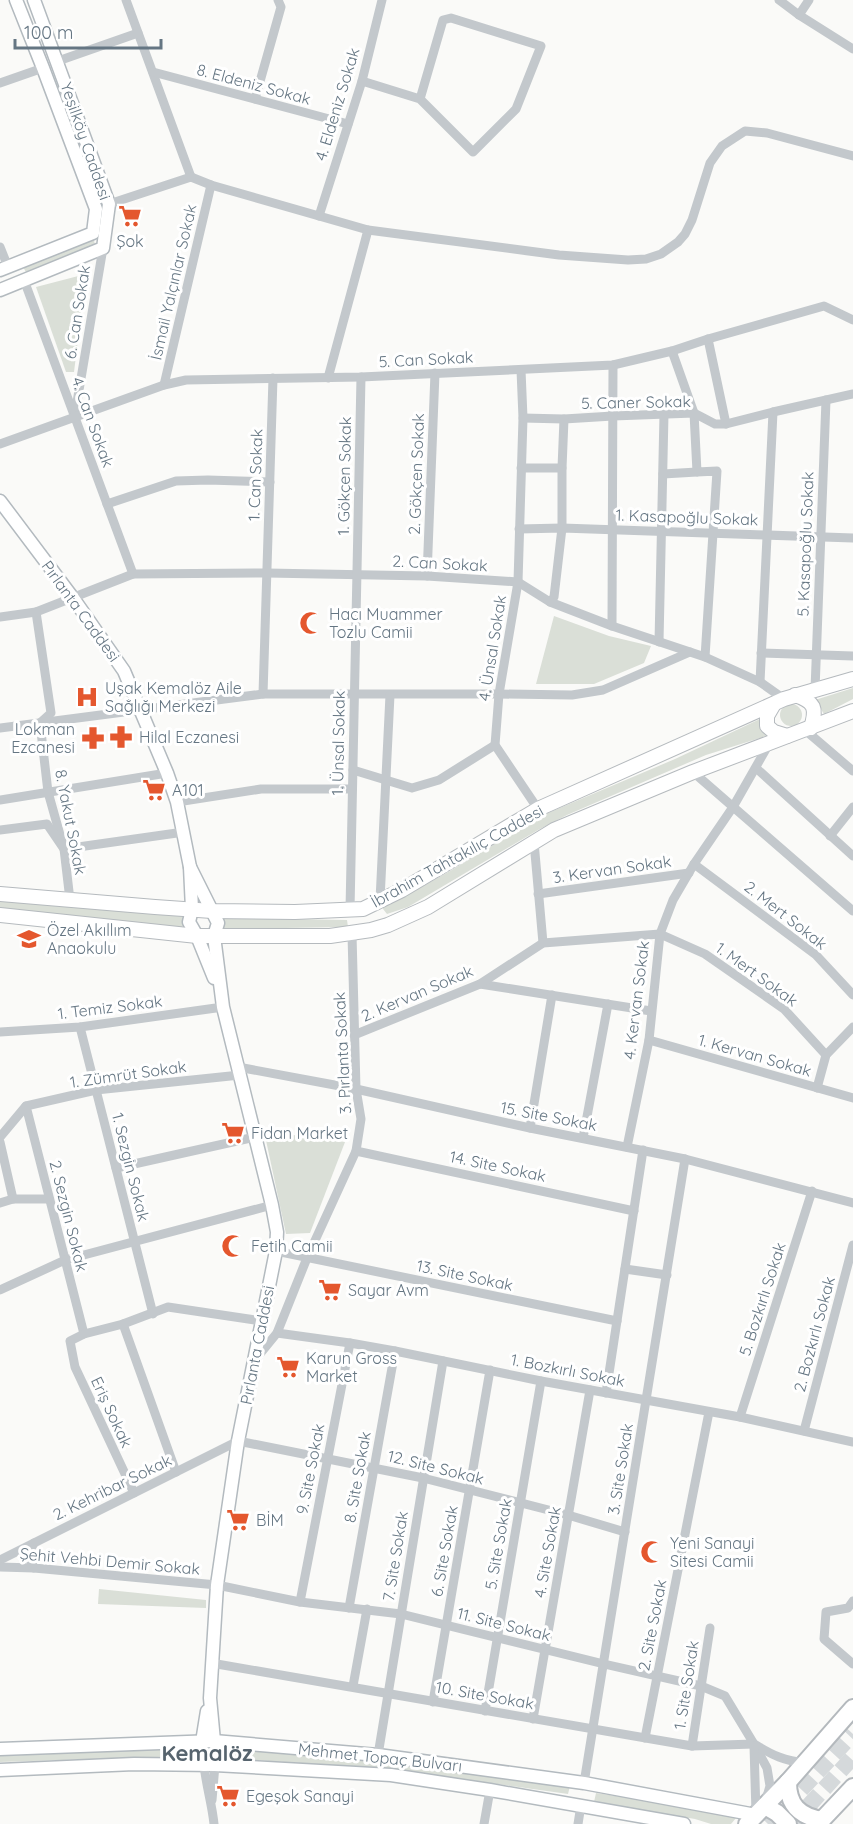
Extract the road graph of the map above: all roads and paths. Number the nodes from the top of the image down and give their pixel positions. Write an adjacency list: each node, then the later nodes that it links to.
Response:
1 (16, 0): 12 (street, Yeşilköy Caddesi)
2 (34, 0): 11 (street, Yeşilköy Caddesi)
3 (126, 0): 9 (street)
4 (278, 0): 16 (street)
5 (382, 0): 14 (street, 4. Eldeniz Sokak)
6 (779, 0): 8 (street)
7 (808, 0): 8 (street)
8 (799, 15): 10 (street)
9 (138, 33): 11 (street); 13 (street)
10 (853, 50)
11 (58, 61): 22 (street, Yeşilköy Caddesi)
12 (43, 68): 15 (street); 23 (street, Yeşilköy Caddesi)
13 (153, 72): 16 (street, 8. Eldeniz Sokak); 20 (street)
14 (362, 81): 17 (street); 18 (street, 4. Eldeniz Sokak)
15 (0, 82)
16 (255, 99): 18 (street, 8. Eldeniz Sokak)
17 (420, 99): 17 (street)
18 (348, 124): 24 (street, 4. Eldeniz Sokak)
19 (853, 156): 25 (street)
20 (191, 177): 21 (street); 22 (street)
21 (211, 185): 24 (street); 41 (street, İsmail Yalçınlar Sokak)
22 (109, 204): 23 (street); 28 (street, Yeşilköy Caddesi)
23 (96, 209): 26 (street, Yeşilköy Caddesi)
24 (319, 216): 25 (street)
25 (368, 230): 40 (street)
26 (93, 234): 28 (street); 29 (street)
27 (0, 247): 29 (street)
28 (103, 248): 30 (street); 47 (street, 6. Can Sokak)
29 (8, 267): 30 (street)
30 (24, 280): 31 (street); 47 (street, 4. Can Sokak)
31 (0, 290)
32 (853, 320): 33 (street, 5. Can Sokak)
33 (708, 339): 34 (street, 5. Can Sokak); 51 (street)
34 (672, 351): 35 (street, 5. Can Sokak); 45 (street)
35 (613, 365): 36 (street, 5. Can Sokak); 48 (street)
36 (521, 370): 37 (street, 5. Can Sokak); 49 (street, 4. Ünsal Sokak)
37 (435, 373): 38 (street, 5. Can Sokak); 71 (street, 2. Gökçen Sokak)
38 (361, 377): 40 (street, 5. Can Sokak); 70 (street, 1. Gökçen Sokak)
39 (273, 378): 40 (street, 5. Can Sokak); 41 (street, 5. Can Sokak); 57 (street, 1. Can Sokak)
40 (328, 378)
41 (164, 385): 47 (street, 5. Can Sokak)
42 (853, 394): 43 (street)
43 (826, 400): 44 (street); 66 (street, 5. Kasapoğlu Sokak)
44 (773, 412): 51 (street); 65 (street)
45 (694, 413): 46 (street, 5. Caner Sokak); 51 (street, 5. Caner Sokak); 55 (street)
46 (664, 414): 48 (street, 5. Caner Sokak); 56 (street)
47 (75, 416): 52 (street, 5. Can Sokak); 59 (street, 4. Can Sokak)
48 (613, 416): 50 (street, 5. Caner Sokak); 62 (street)
49 (523, 418): 50 (street, 5. Caner Sokak); 53 (street, 4. Ünsal Sokak)
50 (564, 419): 54 (street)
51 (726, 424)
52 (0, 444)
53 (521, 468): 54 (street); 61 (street, 4. Ünsal Sokak)
54 (562, 468): 60 (street)
55 (697, 472): 56 (street); 64 (street)
56 (663, 474): 63 (street)
57 (270, 482): 59 (street); 68 (street, 1. Can Sokak)
58 (0, 501): 73 (street, Pırlanta Caddesi)
59 (107, 504): 69 (street, 4. Can Sokak)
60 (562, 528): 61 (street, 1. Kasapoğlu Sokak); 62 (street, 1. Kasapoğlu Sokak); 74 (street)
61 (519, 529): 72 (street, 4. Ünsal Sokak)
62 (613, 530): 63 (street, 1. Kasapoğlu Sokak); 77 (street)
63 (662, 531): 64 (street, 1. Kasapoğlu Sokak); 78 (street)
64 (714, 533): 65 (street, 1. Kasapoğlu Sokak); 83 (street)
65 (767, 535): 66 (street, 1. Kasapoğlu Sokak); 80 (street)
66 (820, 537): 67 (street, 1. Kasapoğlu Sokak); 81 (street, 5. Kasapoğlu Sokak)
67 (853, 538)
68 (267, 573): 69 (street, 2. Can Sokak); 70 (street, 2. Can Sokak); 87 (street, 1. Can Sokak)
69 (133, 574): 73 (street, 2. Can Sokak)
70 (356, 575): 71 (street, 2. Can Sokak); 89 (street, 1. Ünsal Sokak)
71 (427, 576): 72 (street, 2. Can Sokak)
72 (518, 582): 74 (street, 2. Can Sokak); 88 (street, 4. Ünsal Sokak)
73 (73, 598): 75 (street, 2. Can Sokak); 92 (street, Pırlanta Caddesi)
74 (550, 602): 77 (street, 2. Can Sokak)
75 (36, 612): 76 (street, 2. Can Sokak); 94 (street, 8. Yakut Sokak)
76 (0, 617)
77 (612, 626): 78 (street, 2. Can Sokak)
78 (659, 642): 79 (street, 2. Can Sokak)
79 (690, 652): 83 (street, 2. Can Sokak); 88 (street)
80 (762, 653): 81 (street); 85 (street)
81 (815, 655): 82 (street); 86 (street, 5. Kasapoğlu Sokak)
82 (853, 656)
83 (705, 657): 85 (street, 2. Can Sokak)
84 (853, 680): 86 (main road, İbrahim Tahtakılıç Caddesi)
85 (760, 682): 91 (street, 2. Can Sokak)
86 (815, 690): 91 (main road, İbrahim Tahtakılıç Caddesi)
87 (263, 694): 89 (street); 92 (street)
88 (499, 694): 90 (street); 99 (street, 4. Ünsal Sokak)
89 (354, 695): 90 (street); 101 (street, 1. Ünsal Sokak)
90 (390, 695): 105 (street)
91 (784, 699): 96 (main road); 97 (main road); 112 (main road, İbrahim Tahtakılıç Caddesi)
92 (142, 711): 94 (street); 104 (street, Pırlanta Caddesi)
93 (853, 711): 96 (main road, İbrahim Tahtakılıç Caddesi)
94 (40, 723): 95 (street); 107 (street, 8. Yakut Sokak)
95 (0, 729)
96 (808, 729): 97 (main road, İbrahim Tahtakılıç Caddesi); 102 (street)
97 (787, 736): 98 (main road, İbrahim Tahtakılıç Caddesi)
98 (770, 742): 100 (street, 4. Kervan Sokak); 103 (main road, İbrahim Tahtakılıç Caddesi)
99 (495, 745): 105 (street); 112 (street)
100 (756, 768): 110 (street, 4. Kervan Sokak); 115 (street)
101 (353, 770): 105 (street); 106 (street, 1. Ünsal Sokak)
102 (853, 771)
103 (693, 772): 110 (street); 116 (main road, İbrahim Tahtakılıç Caddesi)
104 (167, 773): 107 (street); 109 (street, Pırlanta Caddesi)
105 (386, 781): 125 (street)
106 (352, 789): 109 (street); 128 (street, 1. Ünsal Sokak)
107 (48, 792): 108 (street); 117 (street, 8. Yakut Sokak)
108 (0, 800)
109 (177, 802): 114 (street, Pırlanta Caddesi)
110 (733, 807): 119 (street, 4. Kervan Sokak); 129 (street)
111 (853, 807): 115 (street)
112 (538, 810): 125 (main road, İbrahim Tahtakılıç Caddesi)
113 (0, 830): 117 (street)
114 (184, 832): 117 (street); 120 (street, Pırlanta Caddesi)
115 (830, 836): 118 (street)
116 (534, 842): 123 (street); 131 (main road, İbrahim Tahtakılıç Caddesi)
117 (64, 849): 124 (street, 8. Yakut Sokak)
118 (853, 856)
119 (694, 864): 121 (street, 4. Kervan Sokak); 138 (street, 2. Mert Sokak)
120 (190, 867): 126 (street, Pırlanta Caddesi); 127 (street, Pırlanta Caddesi)
121 (689, 873): 123 (street, 3. Kervan Sokak); 132 (street, 4. Kervan Sokak)
122 (0, 894): 124 (main road, İbrahim Tahtakılıç Caddesi)
123 (538, 894): 135 (street)
124 (70, 900): 126 (main road, İbrahim Tahtakılıç Caddesi)
125 (380, 900): 128 (main road, İbrahim Tahtakılıç Caddesi)
126 (192, 909): 127 (main road, İbrahim Tahtakılıç Caddesi); 133 (street, Pırlanta Caddesi)
127 (212, 910): 128 (main road, İbrahim Tahtakılıç Caddesi); 134 (street, Pırlanta Caddesi)
128 (350, 910): 131 (main road)
129 (853, 911)
130 (0, 915): 133 (main road, İbrahim Tahtakılıç Caddesi)
131 (352, 934): 134 (main road, İbrahim Tahtakılıç Caddesi); 145 (street, 3. Pırlanta Sokak)
132 (660, 934): 135 (street, 2. Kervan Sokak); 141 (street, 4. Kervan Sokak); 147 (street, 1. Mert Sokak)
133 (197, 936): 134 (main road, İbrahim Tahtakılıç Caddesi); 139 (street, Pırlanta Caddesi)
134 (214, 936): 139 (street, Pırlanta Caddesi)
135 (543, 943): 136 (street, 2. Kervan Sokak)
136 (480, 984): 137 (street); 145 (street, 2. Kervan Sokak)
137 (552, 995): 140 (street); 154 (street)
138 (853, 995)
139 (222, 1001): 142 (street, 1. Temiz Sokak); 148 (street, Pırlanta Caddesi)
140 (608, 1004): 141 (street); 157 (street)
141 (651, 1011): 146 (street, 4. Kervan Sokak)
142 (80, 1027): 144 (street, 1. Temiz Sokak); 151 (street, 1. Sezgin Sokak)
143 (853, 1027): 147 (street)
144 (0, 1032)
145 (354, 1035): 149 (street, 3. Pırlanta Sokak)
146 (649, 1040): 150 (street, 1. Kervan Sokak); 159 (street, 4. Kervan Sokak)
147 (826, 1055): 150 (street)
148 (239, 1071): 149 (street, 15. Site Sokak); 151 (street, 1. Zümrüt Sokak); 156 (street, Pırlanta Caddesi)
149 (356, 1089): 154 (street, 15. Site Sokak); 161 (street, 3. Pırlanta Sokak)
150 (817, 1089): 152 (street, 1. Kervan Sokak)
151 (96, 1090): 153 (street, 1. Zümrüt Sokak); 163 (street, 1. Sezgin Sokak)
152 (853, 1098)
153 (26, 1106): 155 (street); 166 (street, 2. Sezgin Sokak)
154 (530, 1128): 157 (street, 15. Site Sokak)
155 (0, 1137)
156 (255, 1137): 163 (street); 169 (street, Pırlanta Caddesi)
157 (583, 1138): 159 (street, 15. Site Sokak)
158 (0, 1142): 165 (street)
159 (627, 1147): 160 (street, 15. Site Sokak)
160 (643, 1150): 162 (street, 15. Site Sokak); 170 (street)
161 (356, 1151): 170 (street, 14. Site Sokak); 174 (street, 3. Pırlanta Sokak)
162 (686, 1159): 164 (street, 15. Site Sokak); 177 (street, 3. Site Sokak)
163 (116, 1168): 171 (street, 1. Sezgin Sokak)
164 (812, 1191): 168 (street, 15. Site Sokak); 195 (street, 5. Bozkırlı Sokak)
165 (13, 1199): 166 (street); 167 (street)
166 (49, 1199): 175 (street, 2. Sezgin Sokak)
167 (0, 1203)
168 (853, 1203)
169 (272, 1204): 171 (street); 173 (street, Pırlanta Caddesi)
170 (634, 1211): 176 (street)
171 (134, 1240): 175 (street); 179 (street, 1. Sezgin Sokak)
172 (853, 1245): 196 (street, 2. Bozkırlı Sokak)
173 (276, 1251): 174 (street, 13. Site Sokak); 180 (street, Pırlanta Caddesi)
174 (307, 1258): 181 (street, 13. Site Sokak); 183 (street, 3. Pırlanta Sokak)
175 (65, 1260): 178 (street); 184 (street, 2. Sezgin Sokak)
176 (625, 1269): 177 (street); 181 (street)
177 (667, 1275): 193 (street, 3. Site Sokak)
178 (0, 1290)
179 (153, 1314): 180 (street); 182 (street)
180 (262, 1321): 187 (street, Pırlanta Caddesi)
181 (617, 1321): 192 (street)
182 (123, 1324): 184 (street); 201 (street)
183 (277, 1333): 185 (street, 1. Bozkırlı Sokak); 187 (street, 3. Pırlanta Sokak)
184 (84, 1334): 204 (street, Eriş Sokak)
185 (350, 1343): 186 (street, 1. Bozkırlı Sokak); 199 (street, 9. Site Sokak)
186 (394, 1351): 188 (street, 1. Bozkırlı Sokak); 200 (street, 8. Site Sokak)
187 (254, 1361): 197 (street, Pırlanta Caddesi)
188 (442, 1361): 189 (street, 1. Bozkırlı Sokak); 202 (street, 7. Site Sokak)
189 (490, 1370): 190 (street, 1. Bozkırlı Sokak); 203 (street, 6. Site Sokak)
190 (541, 1381): 191 (street, 1. Bozkırlı Sokak); 205 (street, 5. Site Sokak)
191 (590, 1390): 192 (street, 1. Bozkırlı Sokak); 206 (street, 4. Site Sokak)
192 (606, 1393): 193 (street, 1. Bozkırlı Sokak)
193 (646, 1400): 194 (street, 1. Bozkırlı Sokak); 207 (street, 3. Site Sokak)
194 (709, 1412): 195 (street, 1. Bozkırlı Sokak); 225 (street, 2. Site Sokak)
195 (740, 1417): 196 (street, 1. Bozkırlı Sokak)
196 (804, 1431): 198 (street, 1. Bozkırlı Sokak)
197 (238, 1441): 199 (street, 12. Site Sokak); 201 (street, 2. Kehribar Sokak); 212 (street, Pırlanta Caddesi)
198 (853, 1442)
199 (327, 1459): 200 (street, 12. Site Sokak); 214 (street, 9. Site Sokak)
200 (374, 1467): 202 (street, 12. Site Sokak); 215 (street, 8. Site Sokak)
201 (176, 1472): 204 (street, 2. Kehribar Sokak)
202 (423, 1478): 203 (street, 12. Site Sokak); 217 (street, 7. Site Sokak)
203 (470, 1490): 205 (street, 12. Site Sokak); 218 (street, 6. Site Sokak)
204 (134, 1493): 208 (street, 2. Kehribar Sokak)
205 (520, 1503): 206 (street, 12. Site Sokak); 220 (street, 5. Site Sokak)
206 (568, 1515): 207 (street, 12. Site Sokak); 221 (street, 4. Site Sokak)
207 (625, 1532): 223 (street, 3. Site Sokak)
208 (34, 1543): 209 (street, 2. Kehribar Sokak); 211 (street)
209 (0, 1560)
210 (0, 1567): 211 (street, Şehit Vehbi Demir Sokak)
211 (34, 1568): 212 (street, Şehit Vehbi Demir Sokak)
212 (217, 1585): 214 (street, 11. Site Sokak); 222 (street, Pırlanta Caddesi)
213 (853, 1601): 224 (street)
214 (300, 1602): 215 (street, 11. Site Sokak)
215 (349, 1608): 216 (street, 11. Site Sokak)
216 (367, 1609): 217 (street, 11. Site Sokak); 226 (street)
217 (401, 1614): 218 (street, 11. Site Sokak); 228 (street, 7. Site Sokak)
218 (446, 1625): 220 (street, 11. Site Sokak); 229 (street, 6. Site Sokak)
219 (710, 1628): 227 (street, 1. Site Sokak)
220 (497, 1638): 221 (street, 11. Site Sokak); 231 (street, 5. Site Sokak)
221 (545, 1650): 223 (street, 11. Site Sokak); 232 (street, 4. Site Sokak)
222 (212, 1663): 226 (street, 10. Site Sokak); 235 (street, Pırlanta Caddesi)
223 (604, 1664): 225 (street, 11. Site Sokak); 233 (street, 3. Site Sokak)
224 (853, 1664)
225 (658, 1675): 227 (street, 11. Site Sokak); 234 (street, 2. Site Sokak)
226 (353, 1686): 228 (street, 10. Site Sokak)
227 (701, 1686): 236 (street, 11. Site Sokak); 237 (street, 1. Site Sokak)
228 (388, 1694): 229 (street, 10. Site Sokak); 239 (street, 7. Site Sokak)
229 (433, 1702): 231 (street, 10. Site Sokak)
230 (853, 1708): 240 (highway)
231 (485, 1711): 232 (street, 10. Site Sokak)
232 (533, 1719): 233 (street, 10. Site Sokak)
233 (593, 1729): 234 (street, 10. Site Sokak); 244 (street, 3. Site Sokak)
234 (645, 1738): 237 (street, 10. Site Sokak)
235 (208, 1742): 238 (street, Mehmet Topaç Bulvarı); 239 (street, Mehmet Topaç Bulvarı); 241 (street); 241 (street)
236 (754, 1744): 237 (street, 10. Site Sokak); 240 (street); 248 (street); 248 (street, 11. Site Sokak)
237 (692, 1746)
238 (0, 1749)
239 (378, 1755): 244 (street, Mehmet Topaç Bulvarı)
240 (805, 1763): 243 (highway)
241 (209, 1765): 242 (street, Mehmet Topaç Bulvarı); 246 (street, Mehmet Topaç Bulvarı); 250 (street)
242 (0, 1770)
243 (788, 1782): 248 (highway); 249 (highway)
244 (584, 1783): 247 (street); 248 (street, Mehmet Topaç Bulvarı)
245 (853, 1787): 249 (highway)
246 (490, 1790): 247 (street, Mehmet Topaç Bulvarı); 251 (street)
247 (581, 1805): 252 (street); 253 (street, Mehmet Topaç Bulvarı)
248 (756, 1815): 254 (highway)
249 (820, 1822)
250 (214, 1824)
251 (484, 1824)
252 (578, 1824)
253 (684, 1824)
254 (788, 1824)

